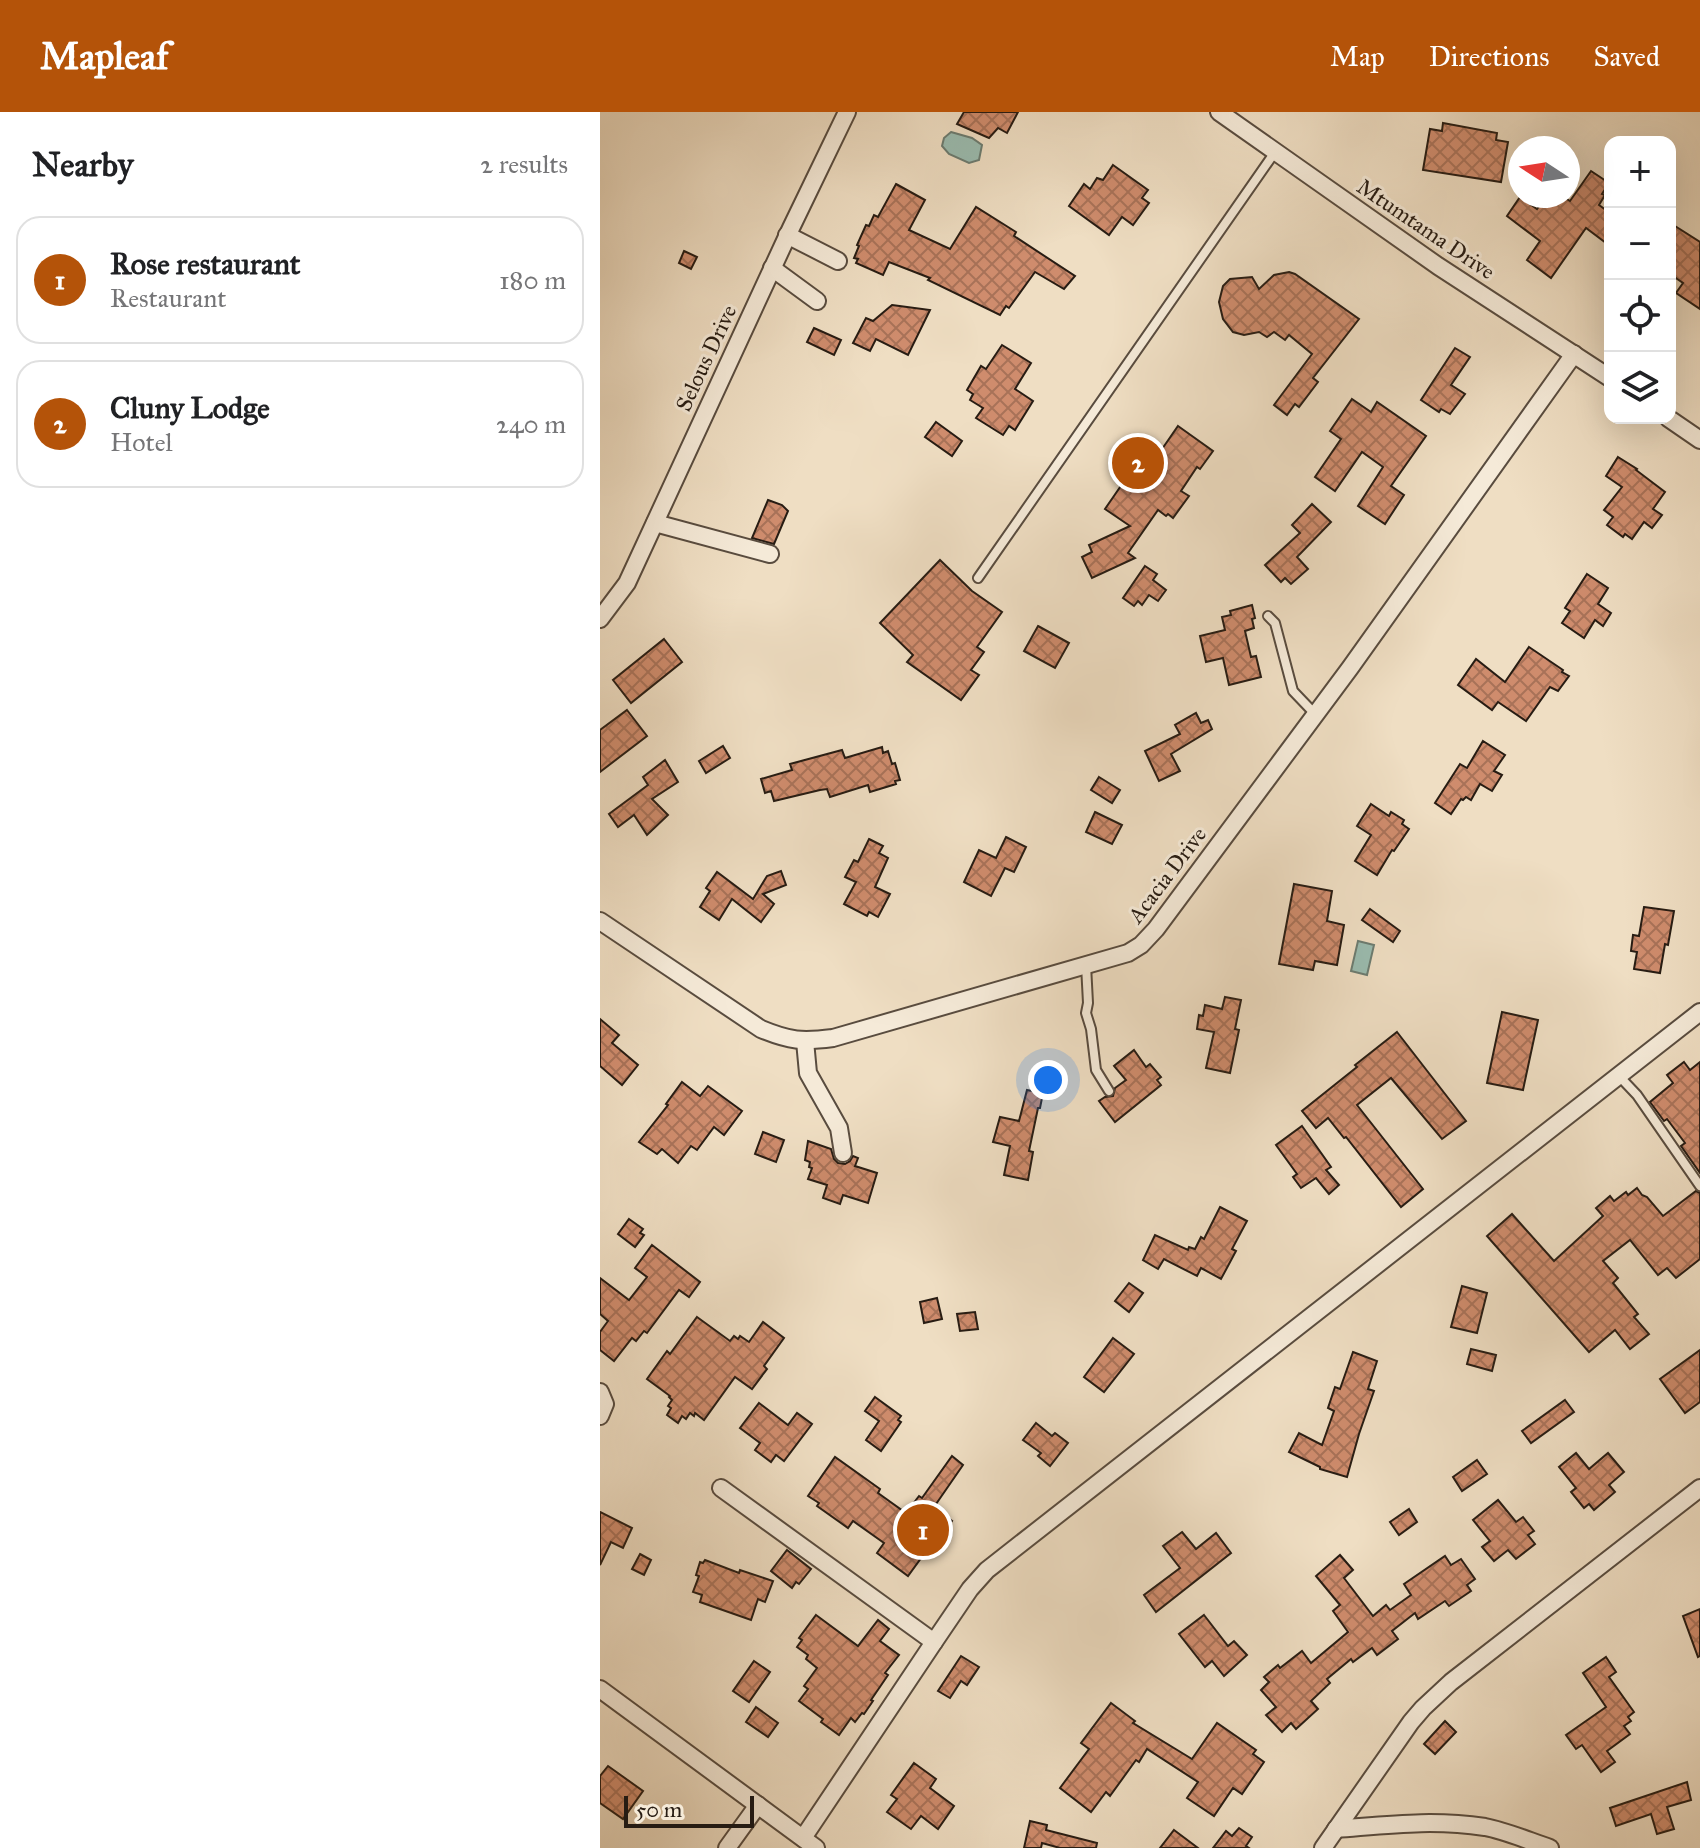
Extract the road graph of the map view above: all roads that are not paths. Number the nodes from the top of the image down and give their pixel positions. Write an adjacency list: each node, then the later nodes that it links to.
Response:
1 (847, 112): 4 (street, Selous Drive)
2 (1219, 112): 3 (street, Mtumtama Drive)
3 (1276, 151): 8 (street, Mtumtama Drive); 14 (lane)
4 (787, 235): 5 (street); 6 (street, Selous Drive)
5 (838, 261)
6 (772, 268): 7 (street); 12 (street, Selous Drive)
7 (817, 301)
8 (1574, 354): 9 (street, Mtumtama Drive); 17 (street, Acacia Drive)
9 (1604, 374)
10 (1676, 424): 11 (street)
11 (1700, 440)
12 (655, 523): 13 (street); 16 (street, Selous Drive)
13 (770, 554)
14 (978, 578)
15 (1268, 616): 17 (lane)
16 (600, 619)
17 (1316, 714): 19 (street, Acacia Drive)
18 (600, 921): 21 (street, Acacia Drive)
19 (1086, 965): 21 (street, Acacia Drive); 23 (lane)
20 (1700, 1012): 22 (street)
21 (805, 1041): 24 (street)
22 (1618, 1075): 25 (lane); 30 (street)
23 (1109, 1091)
24 (843, 1153)
25 (1700, 1186)
26 (600, 1392): 27 (street)
27 (600, 1416)
28 (721, 1488): 30 (street)
29 (1700, 1488): 33 (street)
30 (934, 1642): 34 (street)
31 (600, 1689): 32 (street)
32 (758, 1805): 34 (street); 35 (street)
33 (1336, 1829): 36 (street); 37 (street)
34 (810, 1843)
35 (727, 1848)
36 (1323, 1848)
37 (1550, 1848)

